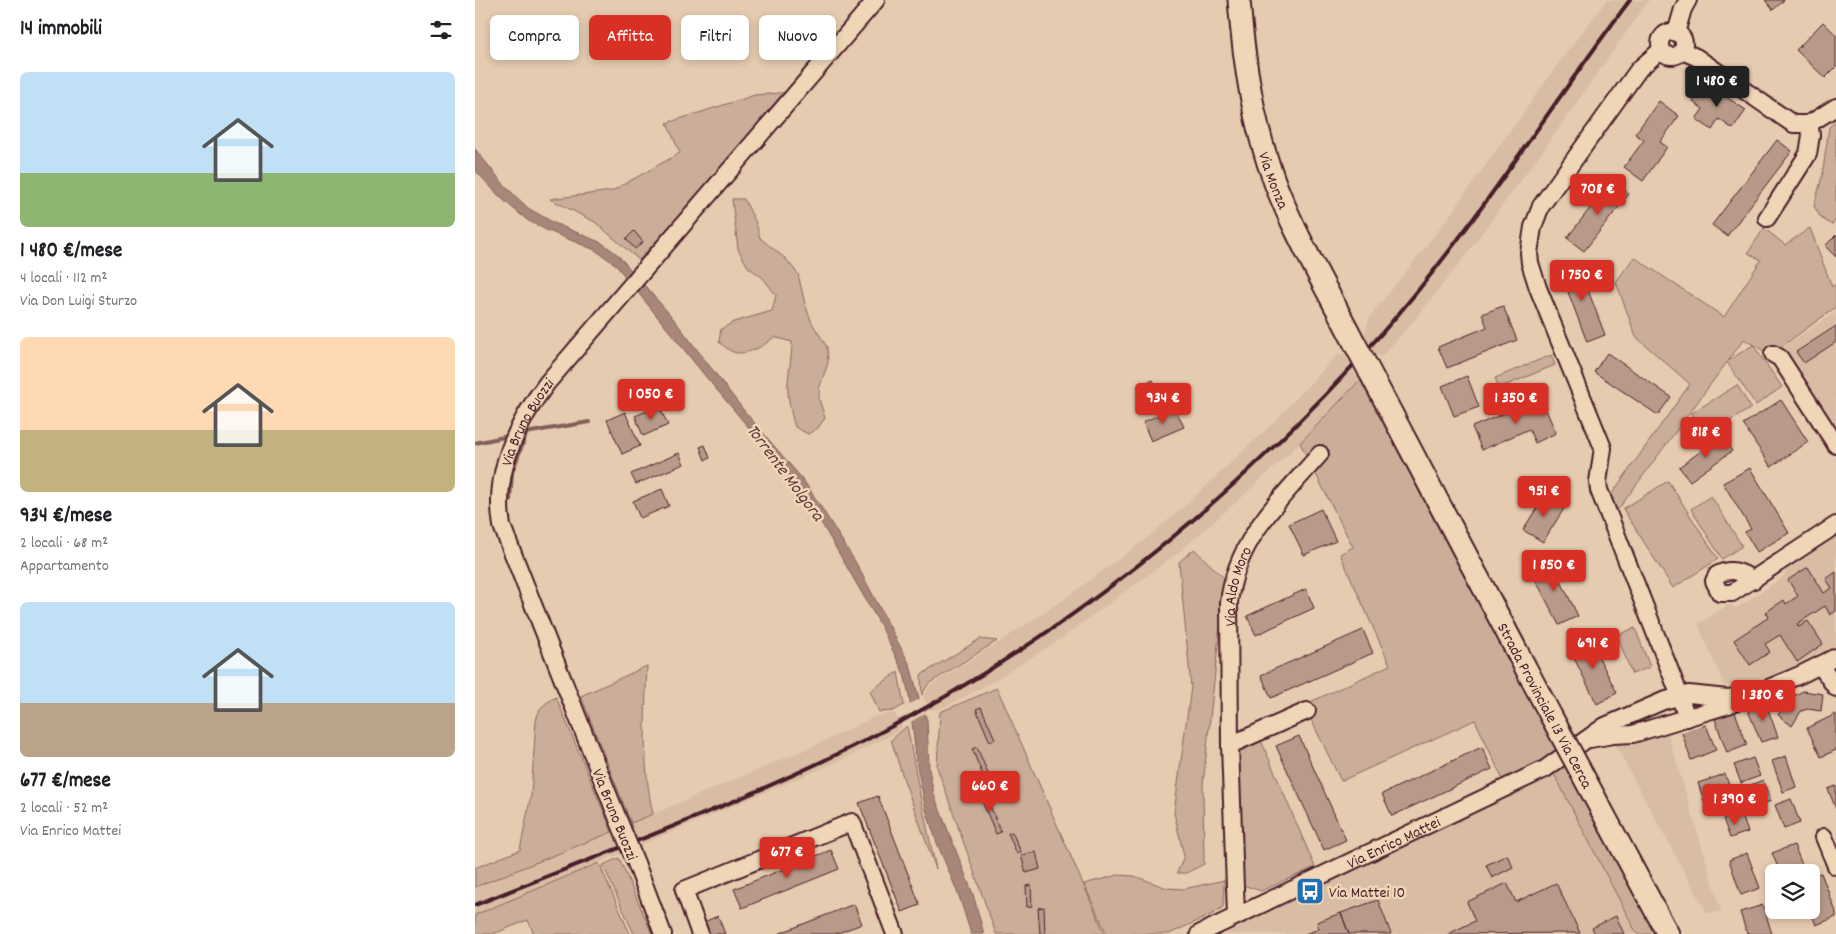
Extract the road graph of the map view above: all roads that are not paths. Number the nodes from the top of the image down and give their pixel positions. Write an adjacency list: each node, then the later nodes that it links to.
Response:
1 (876, 0): 31 (street, Via Bruno Buozzi, bridge)
2 (1239, 0): 10 (main road, Via Monza)
3 (1688, 0): 4 (street)
4 (1676, 33): 5 (street); 6 (street)
5 (1661, 50): 6 (street); 18 (street)
6 (1682, 51): 8 (street)
7 (1836, 107): 8 (street)
8 (1809, 124): 9 (street)
9 (1767, 218)
10 (1360, 353): 35 (main road, Strada Provinciale 13 Via Cerca, bridge)
11 (1773, 354): 12 (street)
12 (1836, 445)
13 (1320, 454): 26 (street, Via Aldo Moro)
14 (1836, 525): 15 (street)
15 (1754, 580)
16 (1836, 657): 17 (street)
17 (1820, 665): 19 (street); 21 (street)
18 (1670, 671): 20 (street); 22 (street)
19 (1836, 688)
20 (1679, 696): 22 (street, Via Enrico Mattei); 24 (street); 25 (street, Via Enrico Mattei)
21 (1748, 696): 22 (street, Via Enrico Mattei); 24 (street)
22 (1717, 698)
23 (1307, 711): 26 (street)
24 (1687, 718): 25 (street)
25 (1583, 740): 29 (street, Via Enrico Mattei)
26 (1230, 744): 29 (street, Via Aldo Moro)
27 (1824, 837): 28 (street)
28 (1836, 866)
29 (1237, 916): 30 (street, Via Enrico Mattei)
30 (1222, 929): 34 (street, Via Enrico Mattei)
31 (663, 934)
32 (700, 934): 33 (street)
33 (895, 934)
34 (1199, 934)
35 (1668, 934)

